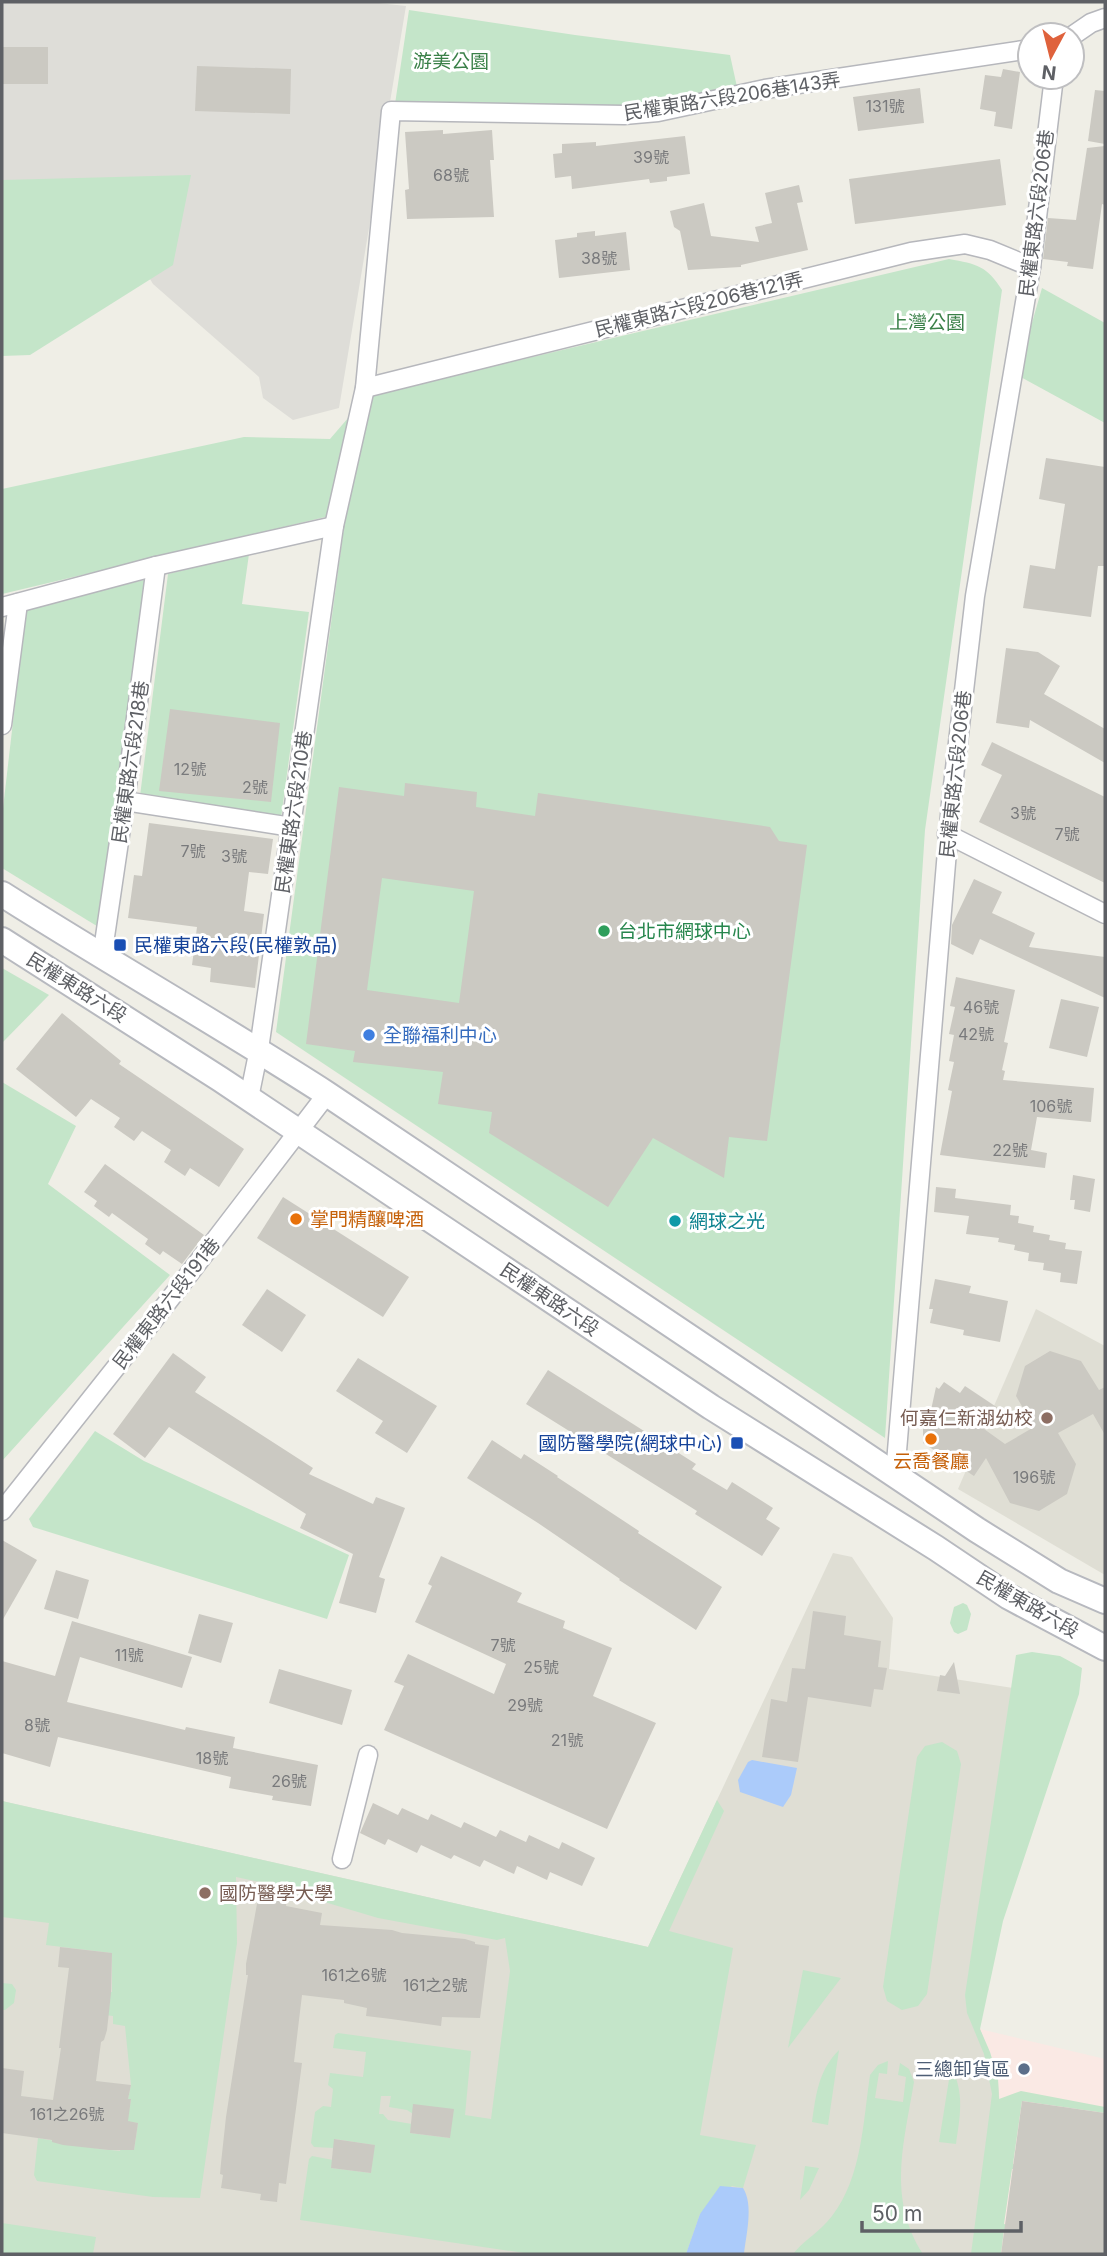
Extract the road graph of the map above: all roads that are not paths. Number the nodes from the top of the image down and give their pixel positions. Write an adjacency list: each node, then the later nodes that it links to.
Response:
1 (1105, 18): 2 (street)
2 (1086, 26)
3 (1016, 51): 5 (street, 民權東路六段206巷143弄)
4 (1052, 91): 6 (street, 民權東路六段206巷)
5 (391, 111): 7 (street, 民權東路六段210巷)
6 (1031, 267): 7 (street, 民權東路六段206巷121弄); 14 (street, 民權東路六段206巷)
7 (365, 388): 8 (street, 民權東路六段210巷)
8 (334, 526): 9 (street); 13 (street, 民權東路六段210巷)
9 (156, 566): 10 (street); 12 (street, 民權東路六段218巷)
10 (10, 605): 11 (street)
11 (2, 725)
12 (125, 801): 13 (street); 18 (street, 民權東路六段218巷)
13 (292, 827): 19 (street, 民權東路六段210巷)
14 (947, 834): 16 (street); 23 (street, 民權東路六段206巷)
15 (2, 894): 18 (main road, 民權東路六段)
16 (1105, 914)
17 (2, 940): 21 (main road, 民權東路六段)
18 (102, 957): 19 (main road, 民權東路六段)
19 (259, 1049): 20 (main road, 民權東路六段); 21 (street, 民權東路六段210巷)
20 (327, 1094): 22 (street, 民權東路六段191巷); 23 (main road, 民權東路六段)
21 (249, 1098): 22 (main road, 民權東路六段)
22 (299, 1132): 24 (street, 民權東路六段191巷); 26 (main road, 民權東路六段)
23 (895, 1475): 25 (main road, 民權東路六段)
24 (2, 1511)
25 (1105, 1601)
26 (1105, 1648)
27 (368, 1755): 28 (street)
28 (342, 1859)

